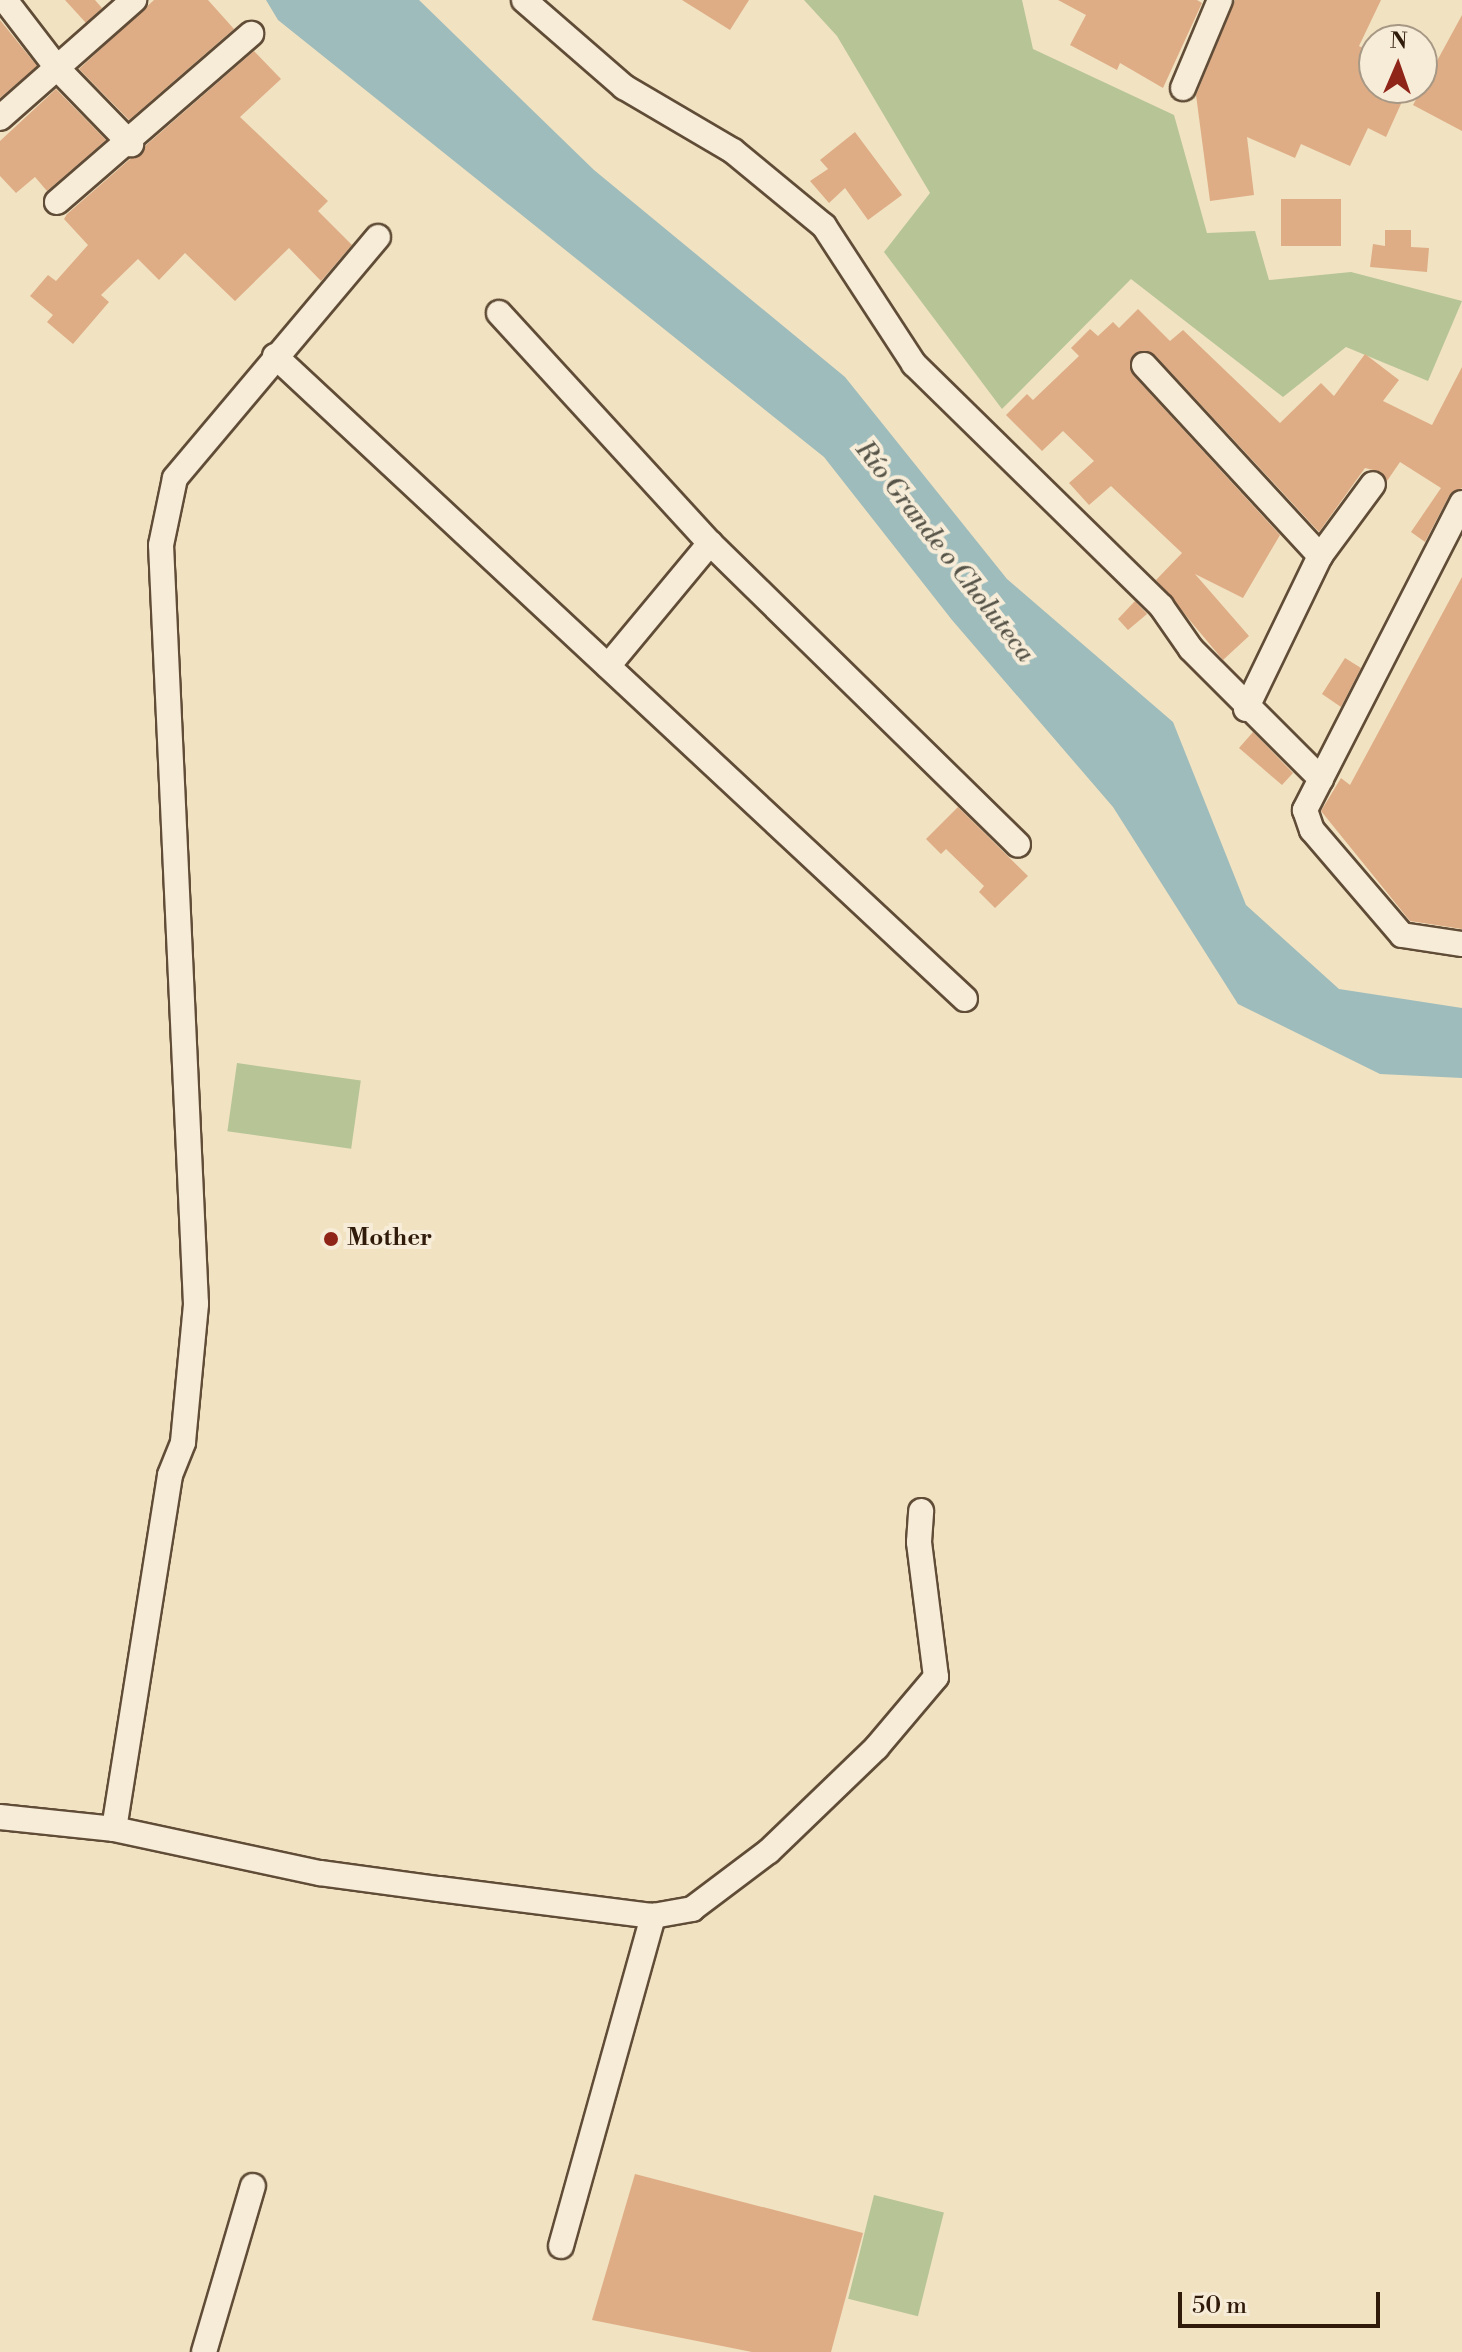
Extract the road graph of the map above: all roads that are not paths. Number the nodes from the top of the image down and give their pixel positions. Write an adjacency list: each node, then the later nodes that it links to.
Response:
1 (5, 0): 6 (street)
2 (134, 0): 6 (street)
3 (524, 0): 21 (street)
4 (1220, 0): 7 (street)
5 (251, 34): 9 (street)
6 (58, 69): 8 (street); 9 (street)
7 (1183, 88)
8 (0, 118)
9 (131, 144): 10 (street)
10 (57, 202)
11 (378, 237): 13 (street)
12 (499, 313): 18 (street)
13 (275, 356): 20 (street); 28 (street)
14 (1144, 365): 19 (street)
15 (1373, 484): 19 (street)
16 (1462, 503): 17 (street)
17 (1453, 536): 22 (street)
18 (710, 543): 20 (street); 23 (street)
19 (1320, 556): 21 (street)
20 (608, 666): 25 (street)
21 (1246, 709): 22 (street)
22 (1321, 779): 24 (street)
23 (1018, 845)
24 (1462, 944)
25 (965, 999)
26 (921, 1511): 29 (street)
27 (0, 1817): 28 (street)
28 (114, 1829): 29 (street)
29 (653, 1916): 31 (street)
30 (253, 2186): 32 (street)
31 (561, 2246)
32 (204, 2352)

